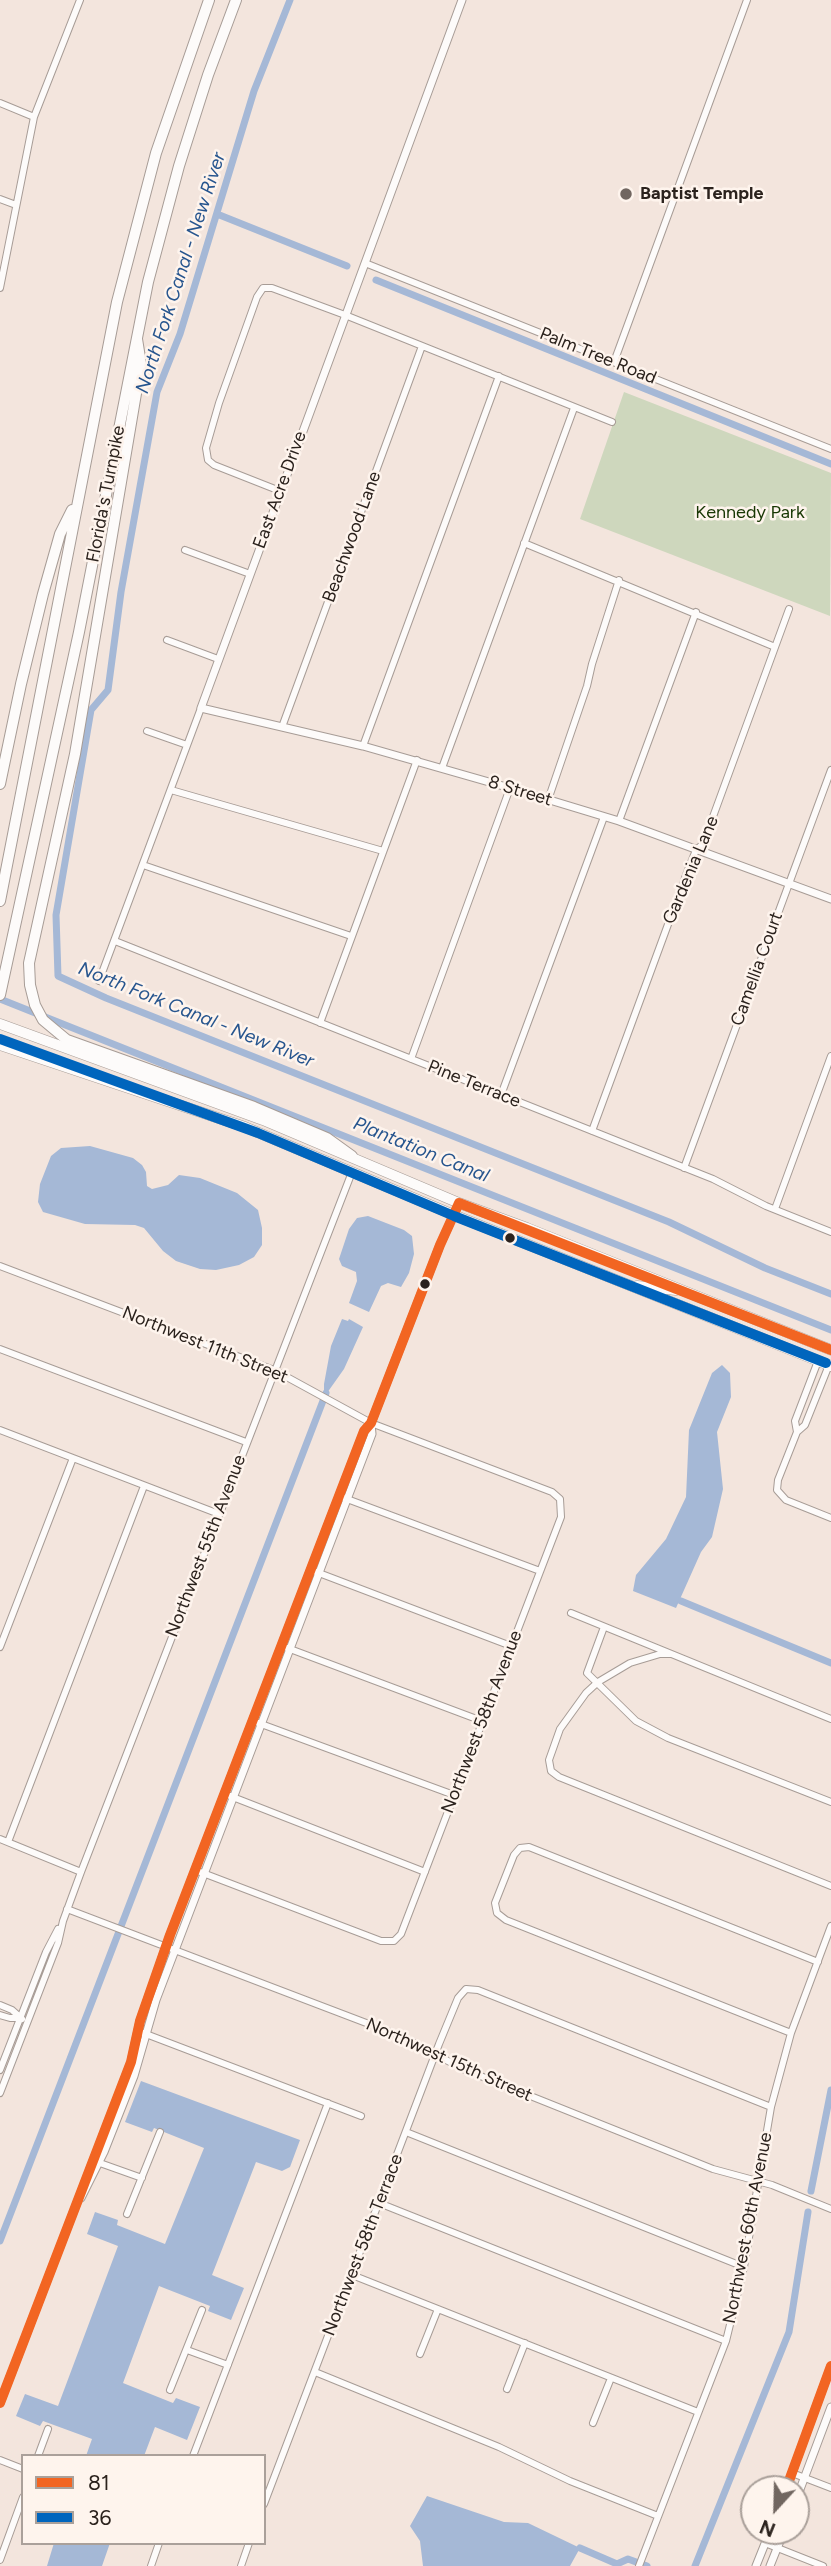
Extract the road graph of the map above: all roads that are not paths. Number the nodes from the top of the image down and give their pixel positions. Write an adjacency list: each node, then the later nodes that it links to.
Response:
1 (80, 0): 7 (street)
2 (209, 0): 21 (highway, Florida's Turnpike)
3 (236, 0): 13 (highway, Florida's Turnpike)
4 (463, 0): 10 (street, East Acre Drive)
5 (747, 0): 15 (street)
6 (0, 103): 7 (street)
7 (34, 117): 9 (street)
8 (0, 199): 9 (street)
9 (16, 205): 11 (street)
10 (365, 263): 12 (street, East Acre Drive); 15 (street, Palm Tree Road)
11 (0, 288)
12 (345, 315): 14 (street); 20 (street, East Acre Drive); 20 (street)
13 (137, 340): 54 (highway, Florida's Turnpike); 62 (highway)
14 (422, 346): 16 (street); 32 (street, Beachwood Lane)
15 (614, 362): 19 (street, Palm Tree Road)
16 (499, 376): 17 (street); 35 (street)
17 (574, 408): 18 (street); 22 (street)
18 (612, 422)
19 (831, 449)
20 (280, 491): 24 (street, East Acre Drive)
21 (77, 502): 39 (highway); 50 (highway, Florida's Turnpike)
22 (524, 543): 25 (street); 37 (street)
23 (185, 550): 24 (street)
24 (250, 574): 30 (street, East Acre Drive)
25 (619, 580): 27 (street); 42 (street)
26 (789, 609): 29 (street, Gardenia Lane)
27 (696, 612): 29 (street); 44 (street)
28 (167, 640): 30 (street)
29 (775, 647): 45 (street, Gardenia Lane)
30 (218, 659): 31 (street, East Acre Drive)
31 (201, 708): 32 (street, 8 Street); 34 (street, East Acre Drive)
32 (282, 727): 35 (street, 8 Street)
33 (147, 731): 34 (street)
34 (187, 745): 41 (street, East Acre Drive)
35 (363, 746): 36 (street, 8 Street)
36 (417, 760): 37 (street, 8 Street); 46 (street)
37 (442, 768): 40 (street, 8 Street)
38 (831, 771): 48 (street, Camellia Court)
39 (0, 783)
40 (510, 788): 42 (street, 8 Street); 59 (street)
41 (171, 790): 46 (street); 47 (street, East Acre Drive)
42 (548, 800): 43 (street, 8 Street)
43 (604, 817): 44 (street, 8 Street); 60 (street)
44 (619, 821): 45 (street, 8 Street)
45 (696, 850): 48 (street, 8 Street); 61 (street, Gardenia Lane)
46 (383, 851): 51 (street)
47 (143, 865): 51 (street); 52 (street, East Acre Drive)
48 (789, 882): 49 (street, 8 Street); 63 (street, Camellia Court)
49 (831, 899)
50 (0, 901)
51 (351, 936): 55 (street)
52 (115, 941): 53 (street, East Acre Drive); 55 (street, Pine Terrace)
53 (99, 981)
54 (1, 991)
55 (320, 1023): 59 (street, Pine Terrace)
56 (4, 1025): 62 (highway)
57 (1, 1046): 64 (highway)
58 (831, 1056): 66 (street)
59 (411, 1059): 60 (street, Pine Terrace)
60 (501, 1095): 61 (street, Pine Terrace)
61 (592, 1131): 63 (street, Pine Terrace)
62 (352, 1156): 65 (highway)
63 (684, 1168): 66 (street, Pine Terrace)
64 (352, 1172): 67 (highway); 77 (street, Northwest 55th Avenue)
65 (459, 1203): 67 (street); 71 (highway)
66 (775, 1209): 68 (street, Pine Terrace)
67 (454, 1215): 70 (highway); 78 (street)
68 (831, 1232)
69 (0, 1266): 77 (street, Northwest 11th Street)
70 (632, 1286): 71 (highway); 72 (highway)
71 (684, 1290): 73 (highway)
72 (748, 1335): 73 (highway); 75 (highway)
73 (826, 1348)
74 (0, 1349): 81 (street)
75 (818, 1361): 76 (highway); 80 (street)
76 (830, 1363): 80 (street)
77 (274, 1370): 78 (street, Northwest 11th Street); 81 (street, Northwest 55th Avenue)
78 (371, 1423): 84 (street); 85 (street, Northwest 11th Street)
79 (0, 1430): 82 (street)
80 (797, 1432): 87 (street)
81 (246, 1442): 86 (street, Northwest 55th Avenue)
82 (73, 1458): 83 (street); 93 (street)
83 (144, 1486): 86 (street); 104 (street)
84 (343, 1498): 88 (street); 89 (street)
85 (560, 1499): 88 (street, Northwest 58th Avenue)
86 (219, 1514): 106 (street, Northwest 55th Avenue)
87 (831, 1518)
88 (540, 1571): 92 (street, Northwest 58th Avenue)
89 (315, 1572): 92 (street); 94 (street)
90 (571, 1613): 91 (street)
91 (604, 1628): 95 (street); 96 (street)
92 (511, 1646): 98 (street, Northwest 58th Avenue)
93 (0, 1647)
94 (286, 1647): 98 (street); 99 (street)
95 (670, 1654): 96 (street); 97 (street)
96 (598, 1682): 102 (street); 109 (street)
97 (831, 1719)
98 (482, 1721): 101 (street, Northwest 58th Avenue)
99 (257, 1722): 100 (street); 101 (street)
100 (229, 1796): 105 (street); 107 (street); 108 (street)
101 (454, 1796): 107 (street, Northwest 58th Avenue)
102 (831, 1802)
103 (0, 1839): 104 (street)
104 (8, 1842): 106 (street)
105 (195, 1870): 108 (street); 113 (street)
106 (81, 1872): 110 (street, Northwest 55th Avenue)
107 (425, 1872): 108 (street, Northwest 58th Avenue)
108 (204, 1873): 113 (street)
109 (831, 1886)
110 (67, 1909): 111 (street, Northwest 55th Avenue); 113 (street, Northwest 15th Street)
111 (63, 1921): 117 (street, Northwest 55th Avenue); 118 (street, Northwest 55th Avenue)
112 (831, 1926): 114 (street, Northwest 60th Avenue)
113 (170, 1948): 119 (street); 121 (street, Northwest 15th Street)
114 (818, 1962): 120 (street, Northwest 60th Avenue); 120 (street)
115 (0, 2005): 117 (street)
116 (0, 2015): 117 (street)
117 (20, 2018): 118 (street); 122 (street, Northwest 55th Avenue)
118 (28, 2021): 123 (street, Northwest 55th Avenue)
119 (142, 2032): 124 (street); 129 (street)
120 (791, 2033): 125 (street, Northwest 60th Avenue)
121 (435, 2055): 125 (street, Northwest 58th Terrace); 128 (street, Northwest 58th Terrace); 131 (street, Northwest 15th Street)
122 (0, 2070)
123 (0, 2093)
124 (328, 2103): 126 (street); 143 (street)
125 (771, 2107): 131 (street, Northwest 60th Avenue)
126 (361, 2116)
127 (160, 2132): 130 (street)
128 (406, 2132): 132 (street, Northwest 58th Terrace); 135 (street)
129 (96, 2162): 130 (street); 150 (street)
130 (142, 2178): 134 (street)
131 (757, 2180): 133 (street, Northwest 15th Street); 135 (street, Northwest 60th Avenue)
132 (379, 2203): 136 (street, Northwest 58th Terrace); 139 (street)
133 (831, 2209)
134 (127, 2214)
135 (744, 2267): 139 (street, Northwest 60th Avenue)
136 (352, 2275): 137 (street); 145 (street, Northwest 58th Terrace)
137 (438, 2309): 140 (street); 142 (street)
138 (202, 2310): 141 (street)
139 (726, 2341): 152 (street, Northwest 60th Avenue)
140 (525, 2343): 146 (street); 147 (street)
141 (187, 2350): 143 (street); 148 (street)
142 (420, 2354)
143 (228, 2365): 156 (street)
144 (831, 2367): 149 (street)
145 (315, 2372): 164 (street, Northwest 58th Terrace); 166 (street)
146 (611, 2378): 152 (street); 153 (street)
147 (507, 2389)
148 (170, 2390)
149 (820, 2401): 151 (street); 159 (street)
150 (0, 2403)
151 (831, 2406): 161 (street)
152 (698, 2412): 166 (street, Northwest 60th Avenue)
153 (593, 2423)
154 (48, 2429): 155 (street)
155 (39, 2454)
156 (194, 2454)
157 (0, 2460): 158 (street)
158 (21, 2468)
159 (792, 2473): 160 (street)
160 (797, 2475)
161 (806, 2475)
162 (810, 2480): 163 (street)
163 (831, 2488)
164 (266, 2499)
165 (21, 2502): 173 (street)
166 (658, 2516): 176 (street, Northwest 60th Avenue)
167 (158, 2545): 174 (street)
168 (248, 2545): 175 (street)
169 (764, 2545): 177 (street)
170 (770, 2545): 172 (street)
171 (778, 2545): 172 (street)
172 (777, 2548): 178 (street); 179 (street)
173 (0, 2559)
174 (150, 2566)
175 (240, 2566)
176 (639, 2566)
177 (756, 2566)
178 (770, 2566)
179 (823, 2566)

